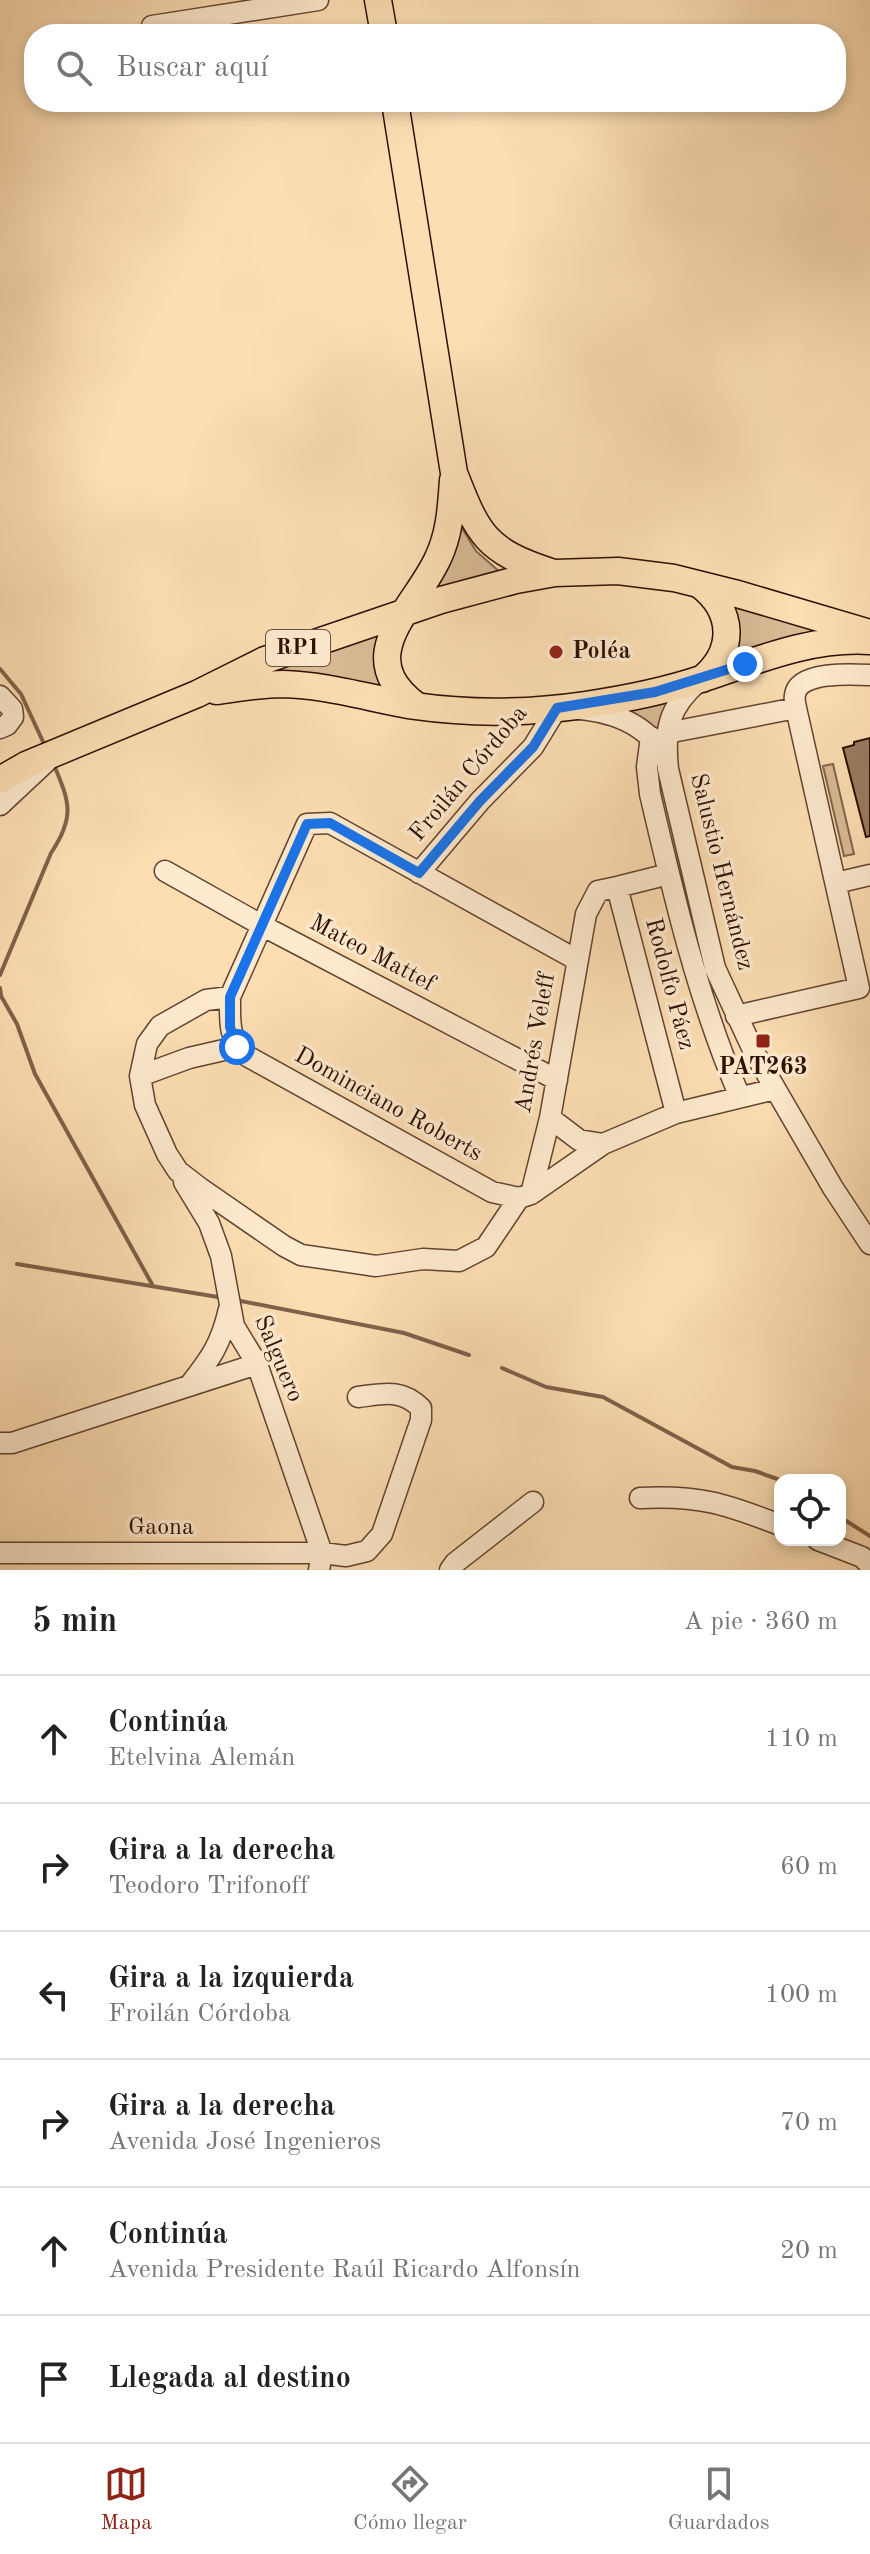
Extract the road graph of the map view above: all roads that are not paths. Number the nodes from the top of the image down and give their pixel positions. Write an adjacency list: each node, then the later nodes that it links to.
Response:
1 (318, 0): 3 (street)
2 (378, 0): 5 (main road)
3 (207, 8): 4 (street)
4 (158, 24)
5 (382, 24)
6 (397, 112): 7 (main road)
7 (454, 473): 8 (main road); 10 (main road)
8 (555, 573): 9 (main road, RP1); 10 (main road, RP1)
9 (700, 585): 11 (main road, RP1); 14 (main road)
10 (404, 612): 15 (main road, RP1); 18 (main road)
11 (870, 633)
12 (870, 641): 14 (main road)
13 (870, 675): 17 (street)
14 (702, 679): 19 (main road, RP1); 21 (street)
15 (197, 694): 18 (main road, RP1); 22 (main road, RP1)
16 (0, 696): 20 (street)
17 (795, 700): 21 (street); 29 (street)
18 (417, 706): 19 (main road, RP1)
19 (557, 708): 21 (street); 26 (street, Froilán Córdoba)
20 (0, 728)
21 (659, 735): 27 (street); 34 (street, Salustio Hernández)
22 (56, 752): 23 (main road, RP1); 24 (street)
23 (0, 778)
24 (0, 805)
25 (165, 871): 31 (street, Mateo Mattef)
26 (419, 873): 31 (street); 32 (street)
27 (669, 874): 30 (street); 39 (street)
28 (870, 875): 29 (street)
29 (836, 883): 34 (street)
30 (607, 889): 32 (street, Andrés Veleff); 40 (street, Rodolfo Páez)
31 (263, 926): 33 (street); 37 (street, Mateo Mattef)
32 (577, 960): 37 (street, Andrés Veleff)
33 (230, 997): 35 (street); 36 (street)
34 (736, 1016): 38 (street, Salustio Hernández)
35 (237, 1047): 36 (street); 44 (street, Dominciano Roberts)
36 (140, 1076): 43 (street, Salguero)
37 (557, 1080): 41 (street, Andrés Veleff)
38 (775, 1089): 39 (street); 45 (street, Salustio Hernández)
39 (740, 1097): 40 (street)
40 (676, 1113): 42 (street)
41 (550, 1118): 42 (street); 44 (street, Andrés Veleff)
42 (603, 1144): 44 (street)
43 (178, 1171): 44 (street); 46 (street, Salguero)
44 (525, 1196)
45 (870, 1244)
46 (230, 1308): 47 (street, Salguero); 48 (street)
47 (257, 1364): 48 (street); 57 (street, Salguero)
48 (189, 1386): 50 (street)
49 (358, 1397): 57 (street, Gaona)
50 (0, 1443)
51 (640, 1498): 53 (street)
52 (533, 1502): 60 (street)
53 (774, 1523)
54 (834, 1546): 58 (street)
55 (0, 1553): 56 (street, Gaona)
56 (149, 1562): 57 (street, Gaona)
57 (321, 1562): 59 (street)
58 (870, 1565)
59 (346, 1570)
60 (450, 1570)

